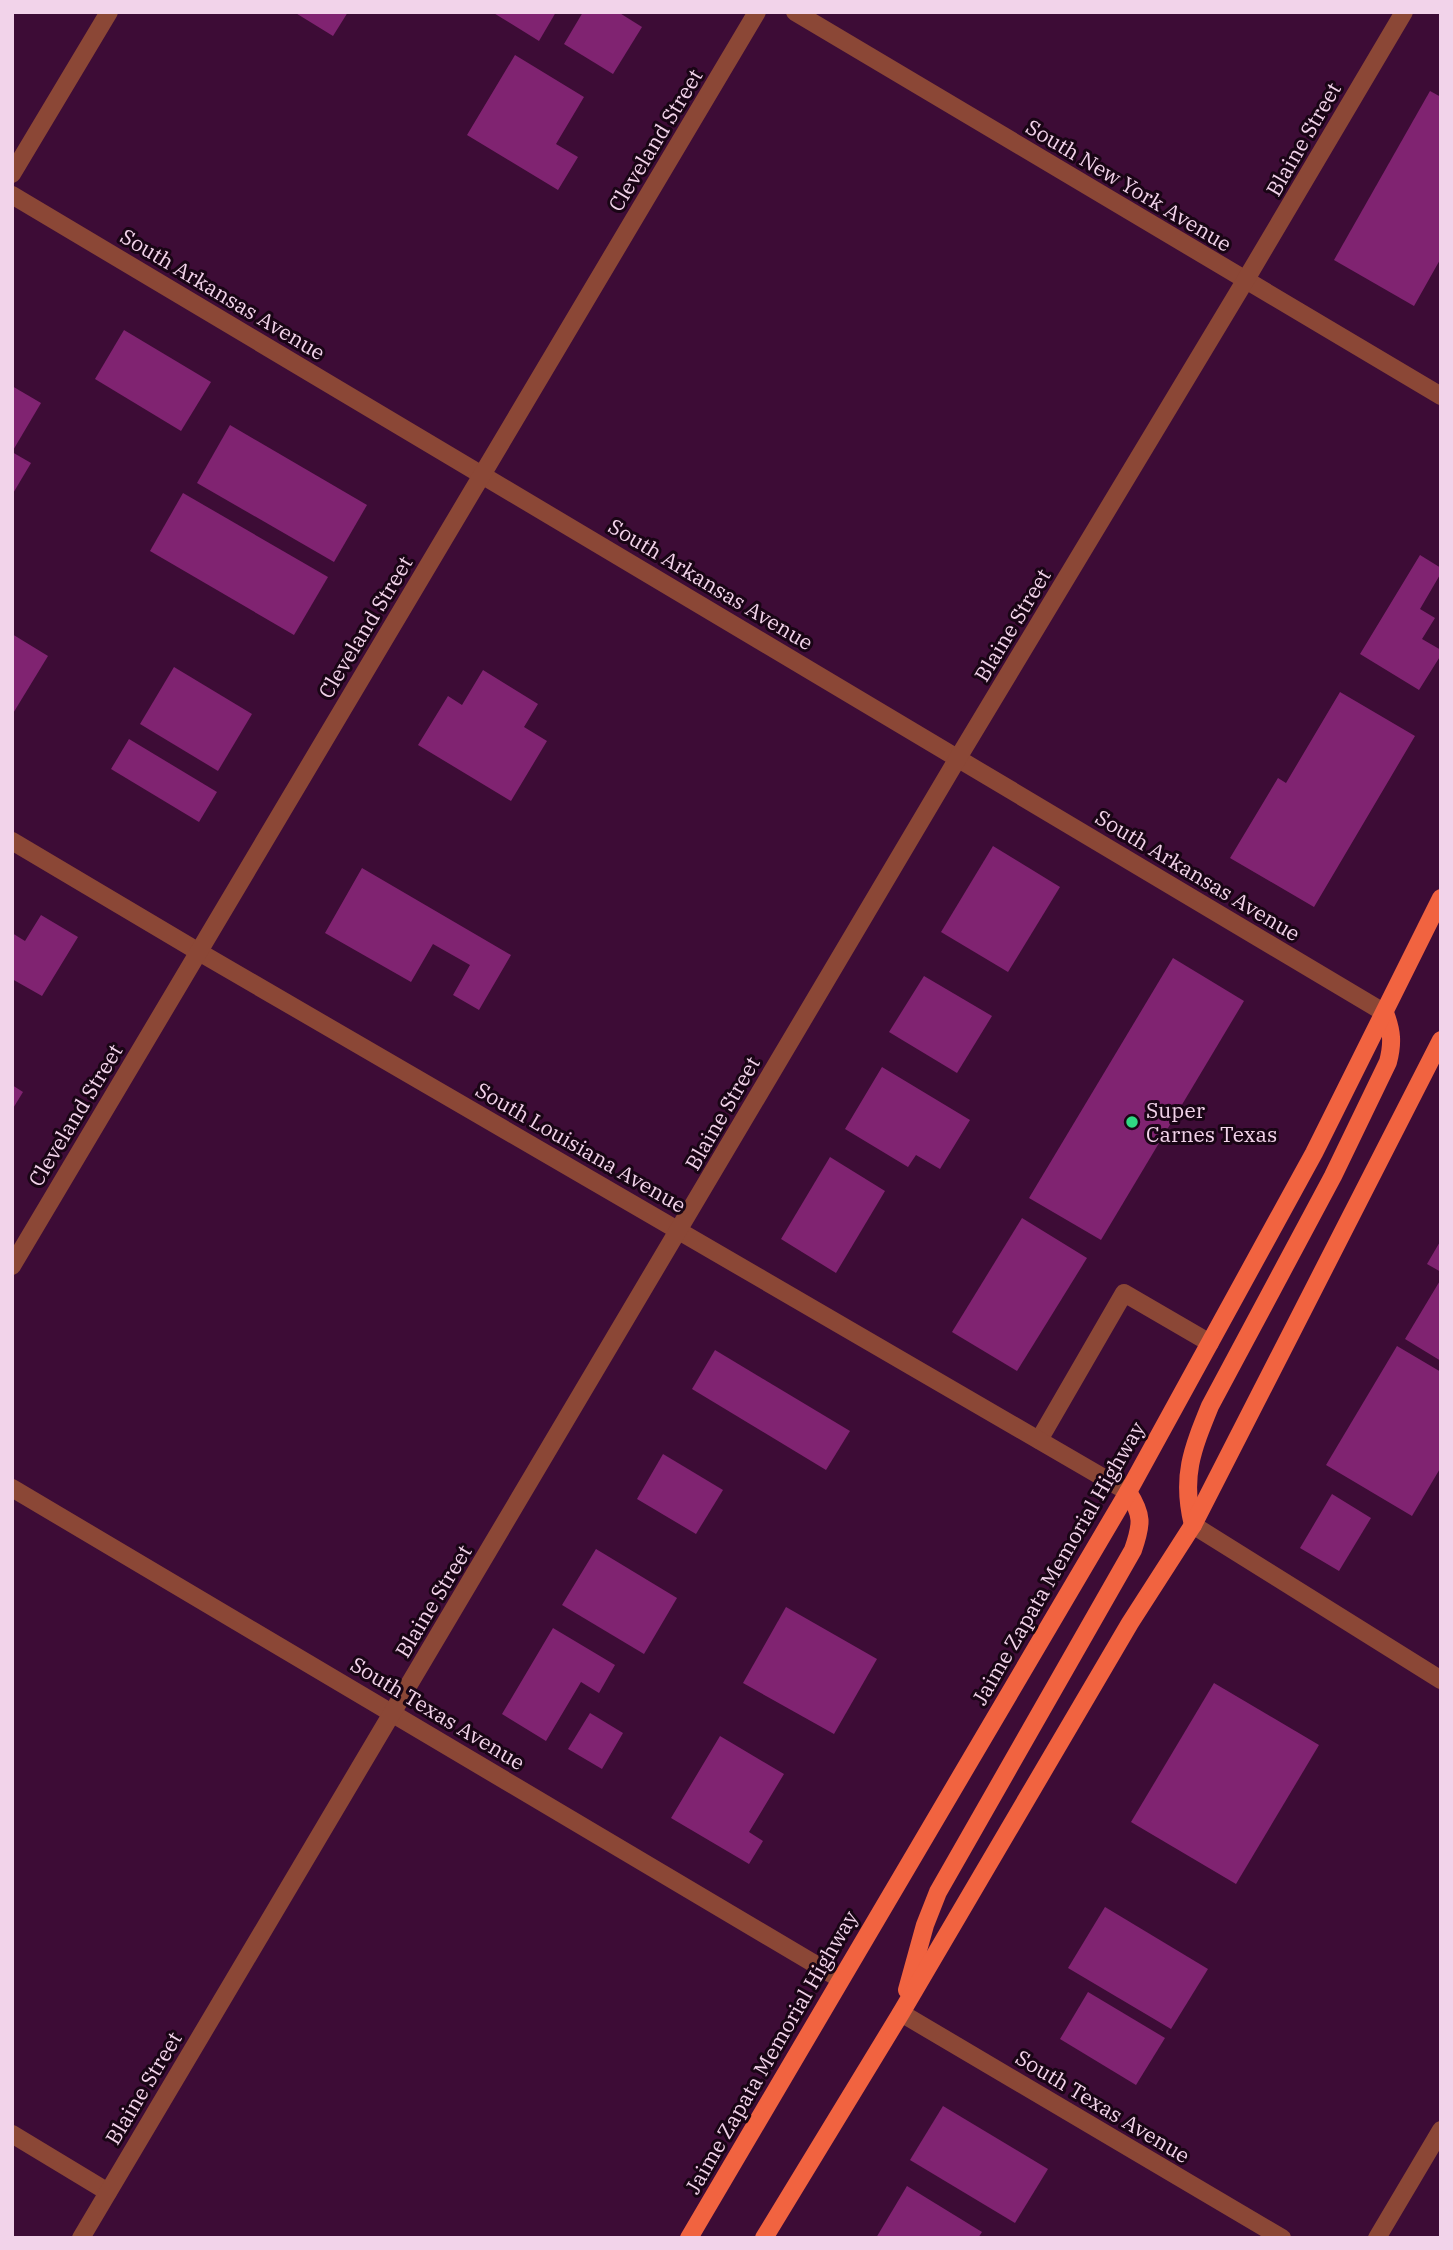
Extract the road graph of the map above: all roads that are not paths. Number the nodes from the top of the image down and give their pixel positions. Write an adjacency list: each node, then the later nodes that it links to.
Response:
1 (108, 12): 5 (street)
2 (757, 12): 9 (street, Cleveland Street)
3 (795, 12): 7 (street, South New York Avenue)
4 (1404, 12): 7 (street, Blaine Street)
5 (12, 174)
6 (12, 195): 9 (street, South Arkansas Avenue)
7 (1245, 281): 8 (street, South New York Avenue); 10 (street, Blaine Street)
8 (1441, 396)
9 (483, 474): 10 (street, South Arkansas Avenue); 13 (street, Cleveland Street)
10 (958, 758): 14 (street, South Arkansas Avenue); 16 (street, Blaine Street)
11 (12, 841): 13 (street, South Louisiana Avenue)
12 (1441, 898): 14 (main road, Jaime Zapata Memorial Highway)
13 (198, 952): 16 (street, South Louisiana Avenue); 17 (street, Cleveland Street)
14 (1385, 1013): 18 (main road, Jaime Zapata Memorial Highway); 22 (main road)
15 (1439, 1046): 22 (main road)
16 (680, 1230): 19 (street, South Louisiana Avenue); 24 (street, Blaine Street)
17 (12, 1266)
18 (1210, 1343): 19 (street); 21 (main road, Jaime Zapata Memorial Highway)
19 (1039, 1440): 21 (street, South Louisiana Avenue)
20 (12, 1488): 24 (street, South Texas Avenue)
21 (1128, 1492): 25 (main road, Jaime Zapata Memorial Highway); 26 (main road)
22 (1193, 1525): 23 (street); 26 (main road)
23 (1441, 1680)
24 (393, 1713): 25 (street, South Texas Avenue); 29 (street, Blaine Street)
25 (840, 1979): 31 (main road, Jaime Zapata Memorial Highway)
26 (901, 2013): 32 (main road); 33 (street, South Texas Avenue)
27 (1441, 2130): 34 (street)
28 (12, 2134): 29 (street)
29 (108, 2192): 30 (street, Blaine Street)
30 (81, 2238)
31 (689, 2238)
32 (764, 2238)
33 (1282, 2238)
34 (1377, 2238)

